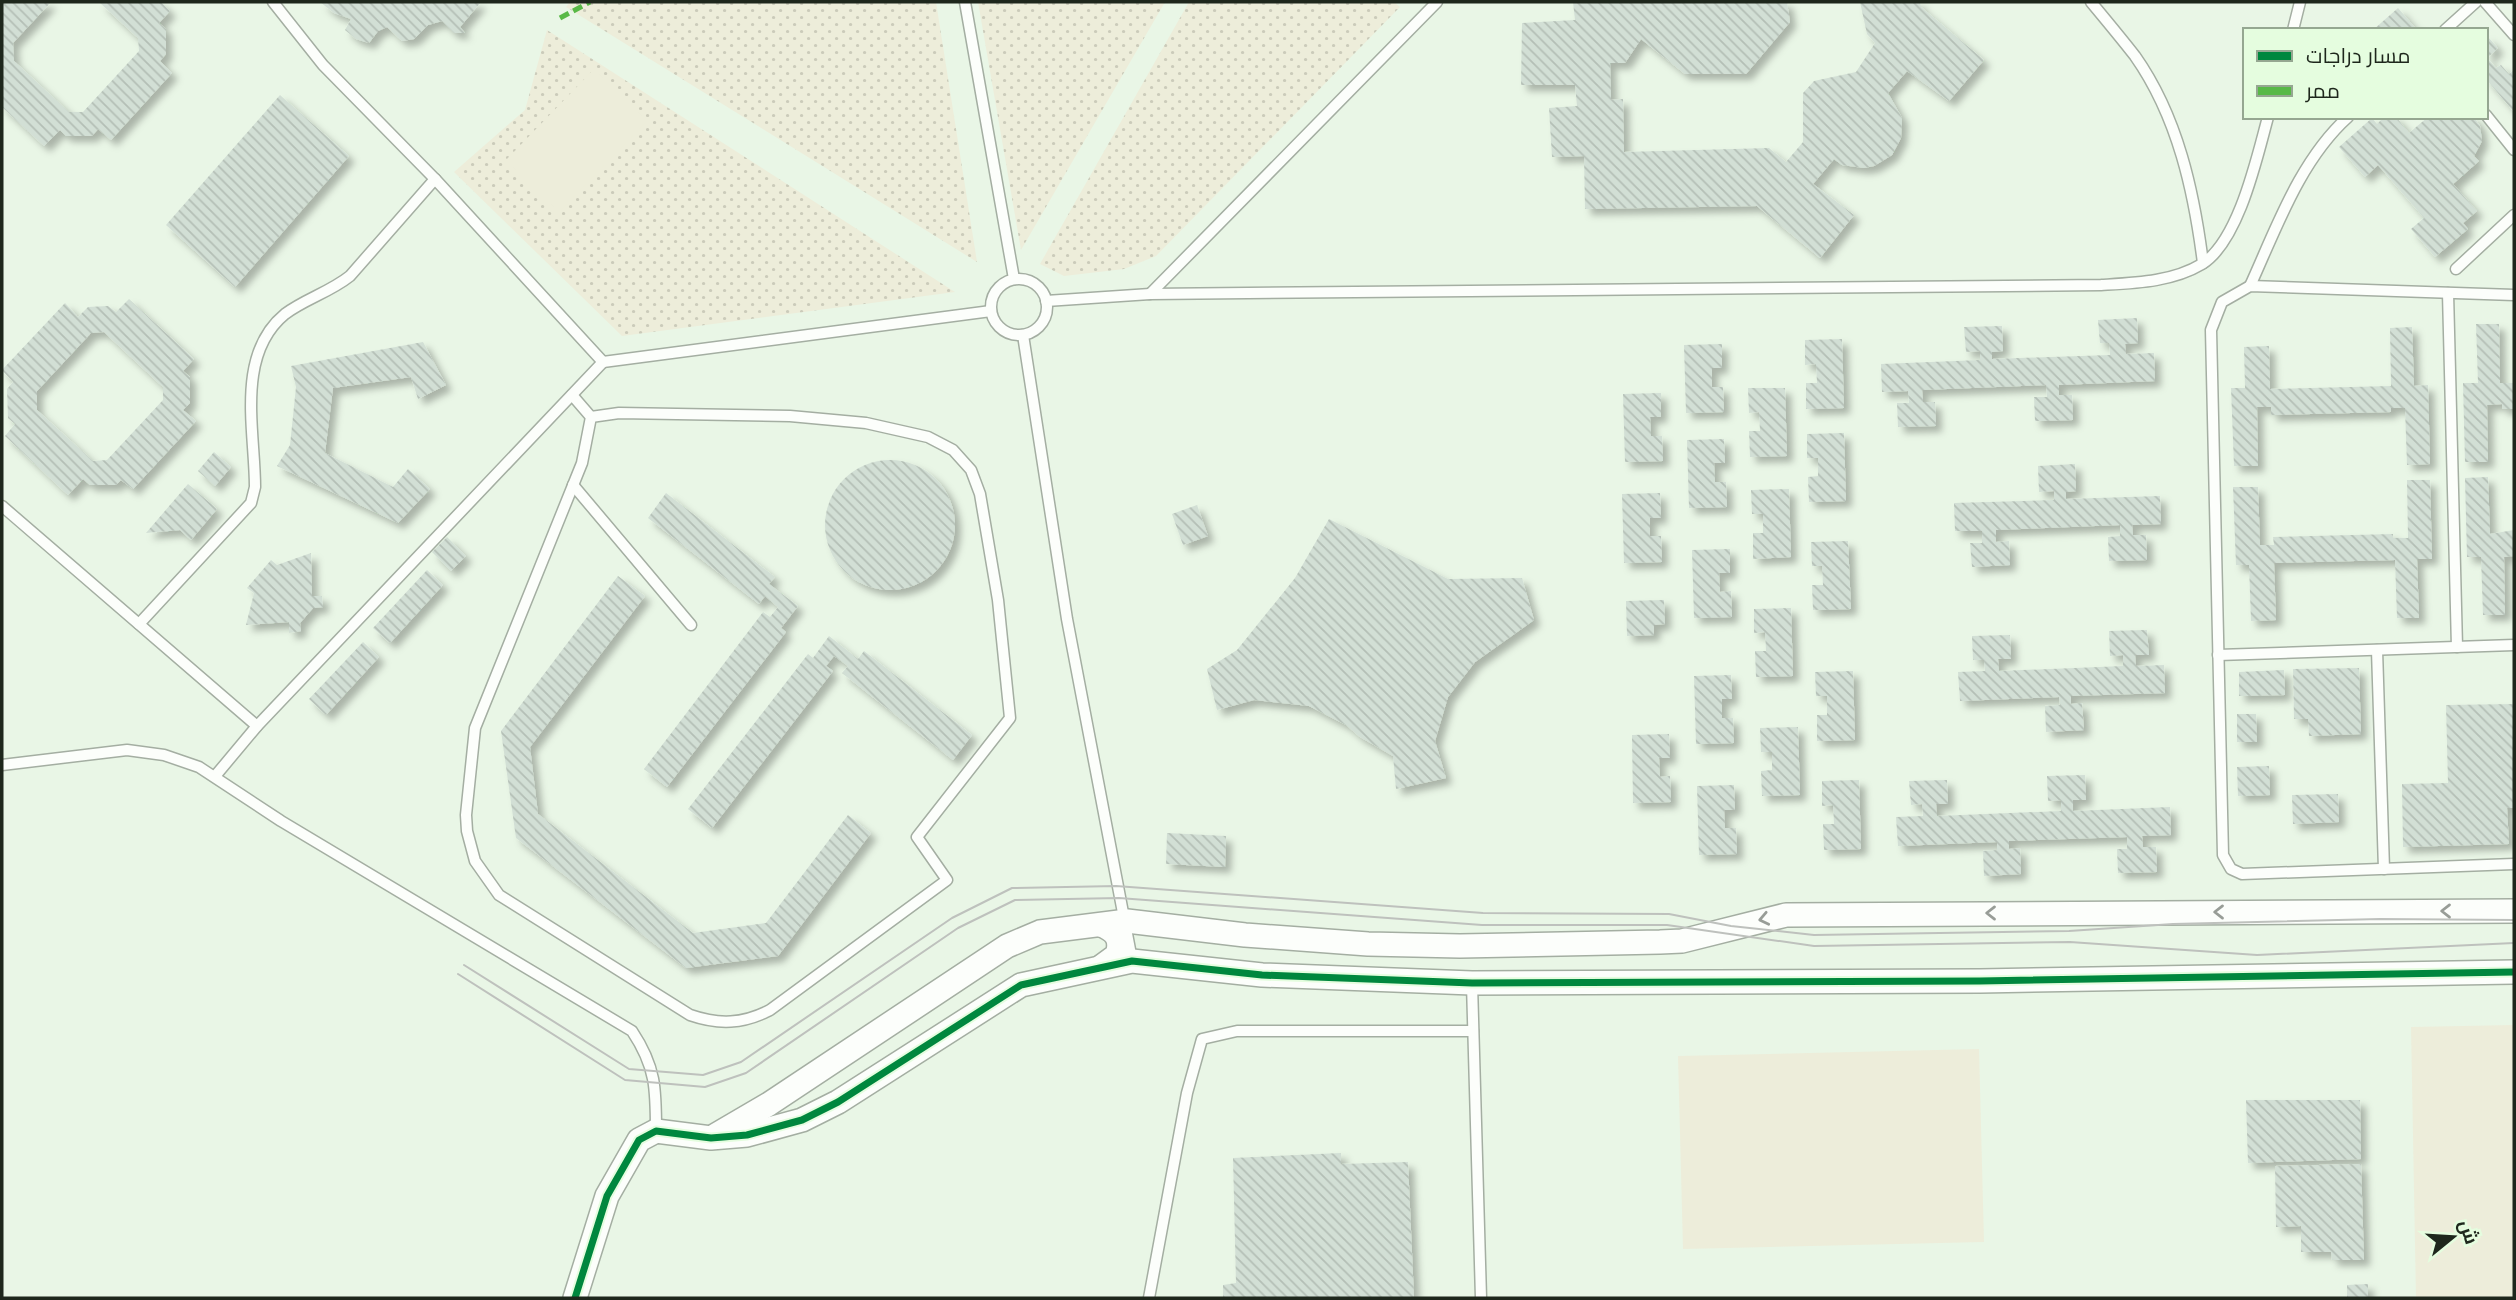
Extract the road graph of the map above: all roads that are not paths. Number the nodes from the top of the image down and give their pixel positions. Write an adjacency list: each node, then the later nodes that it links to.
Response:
1 (273, 2): 15 (lane)
2 (965, 2): 19 (lane)
3 (2091, 2): 17 (lane)
4 (2300, 2): 8 (lane)
5 (2476, 2): 9 (lane)
6 (2485, 2): 10 (lane)
7 (1431, 4): 21 (lane)
8 (2294, 28)
9 (2447, 28)
10 (2514, 35)
11 (2488, 118): 14 (lane)
12 (2267, 119): 17 (lane)
13 (2346, 119): 20 (lane)
14 (2514, 150)
15 (435, 179): 27 (lane); 32 (lane)
16 (2514, 215): 18 (lane)
17 (2203, 264): 21 (lane)
18 (2456, 269)
19 (1014, 279): 24 (lane); 25 (lane)
20 (2250, 286): 22 (lane); 37 (lane)
21 (1150, 293): 24 (lane)
22 (2448, 293): 23 (lane); 35 (lane)
23 (2514, 295)
24 (1046, 302): 26 (lane)
25 (991, 312): 26 (lane); 27 (lane)
26 (1023, 335): 44 (lane)
27 (603, 362): 28 (lane)
28 (572, 394): 29 (lane); 38 (lane)
29 (591, 417): 30 (lane); 30 (lane)
30 (573, 485): 33 (lane)
31 (2, 506): 32 (lane)
32 (139, 624): 38 (lane)
33 (691, 625)
34 (2514, 645): 35 (lane)
35 (2457, 647): 36 (lane)
36 (2377, 650): 37 (lane); 42 (lane)
37 (2218, 655): 42 (lane)
38 (257, 726): 40 (lane)
39 (2, 765): 40 (lane)
40 (216, 775): 51 (lane)
41 (2514, 864): 42 (lane)
42 (2384, 869)
43 (2514, 911): 44 (street, one-way to 44)
44 (1127, 921): 45 (street); 46 (lane)
45 (1101, 925): 47 (street); 52 (street)
46 (1132, 961): 47 (street); 49 (street)
47 (1102, 966): 52 (street)
48 (2514, 972): 49 (street)
49 (1472, 983): 50 (lane)
50 (1473, 1031): 54 (lane); 55 (lane)
51 (656, 1131): 52 (street); 53 (street)
52 (710, 1138)
53 (575, 1298)
54 (1149, 1298)
55 (1481, 1298)

